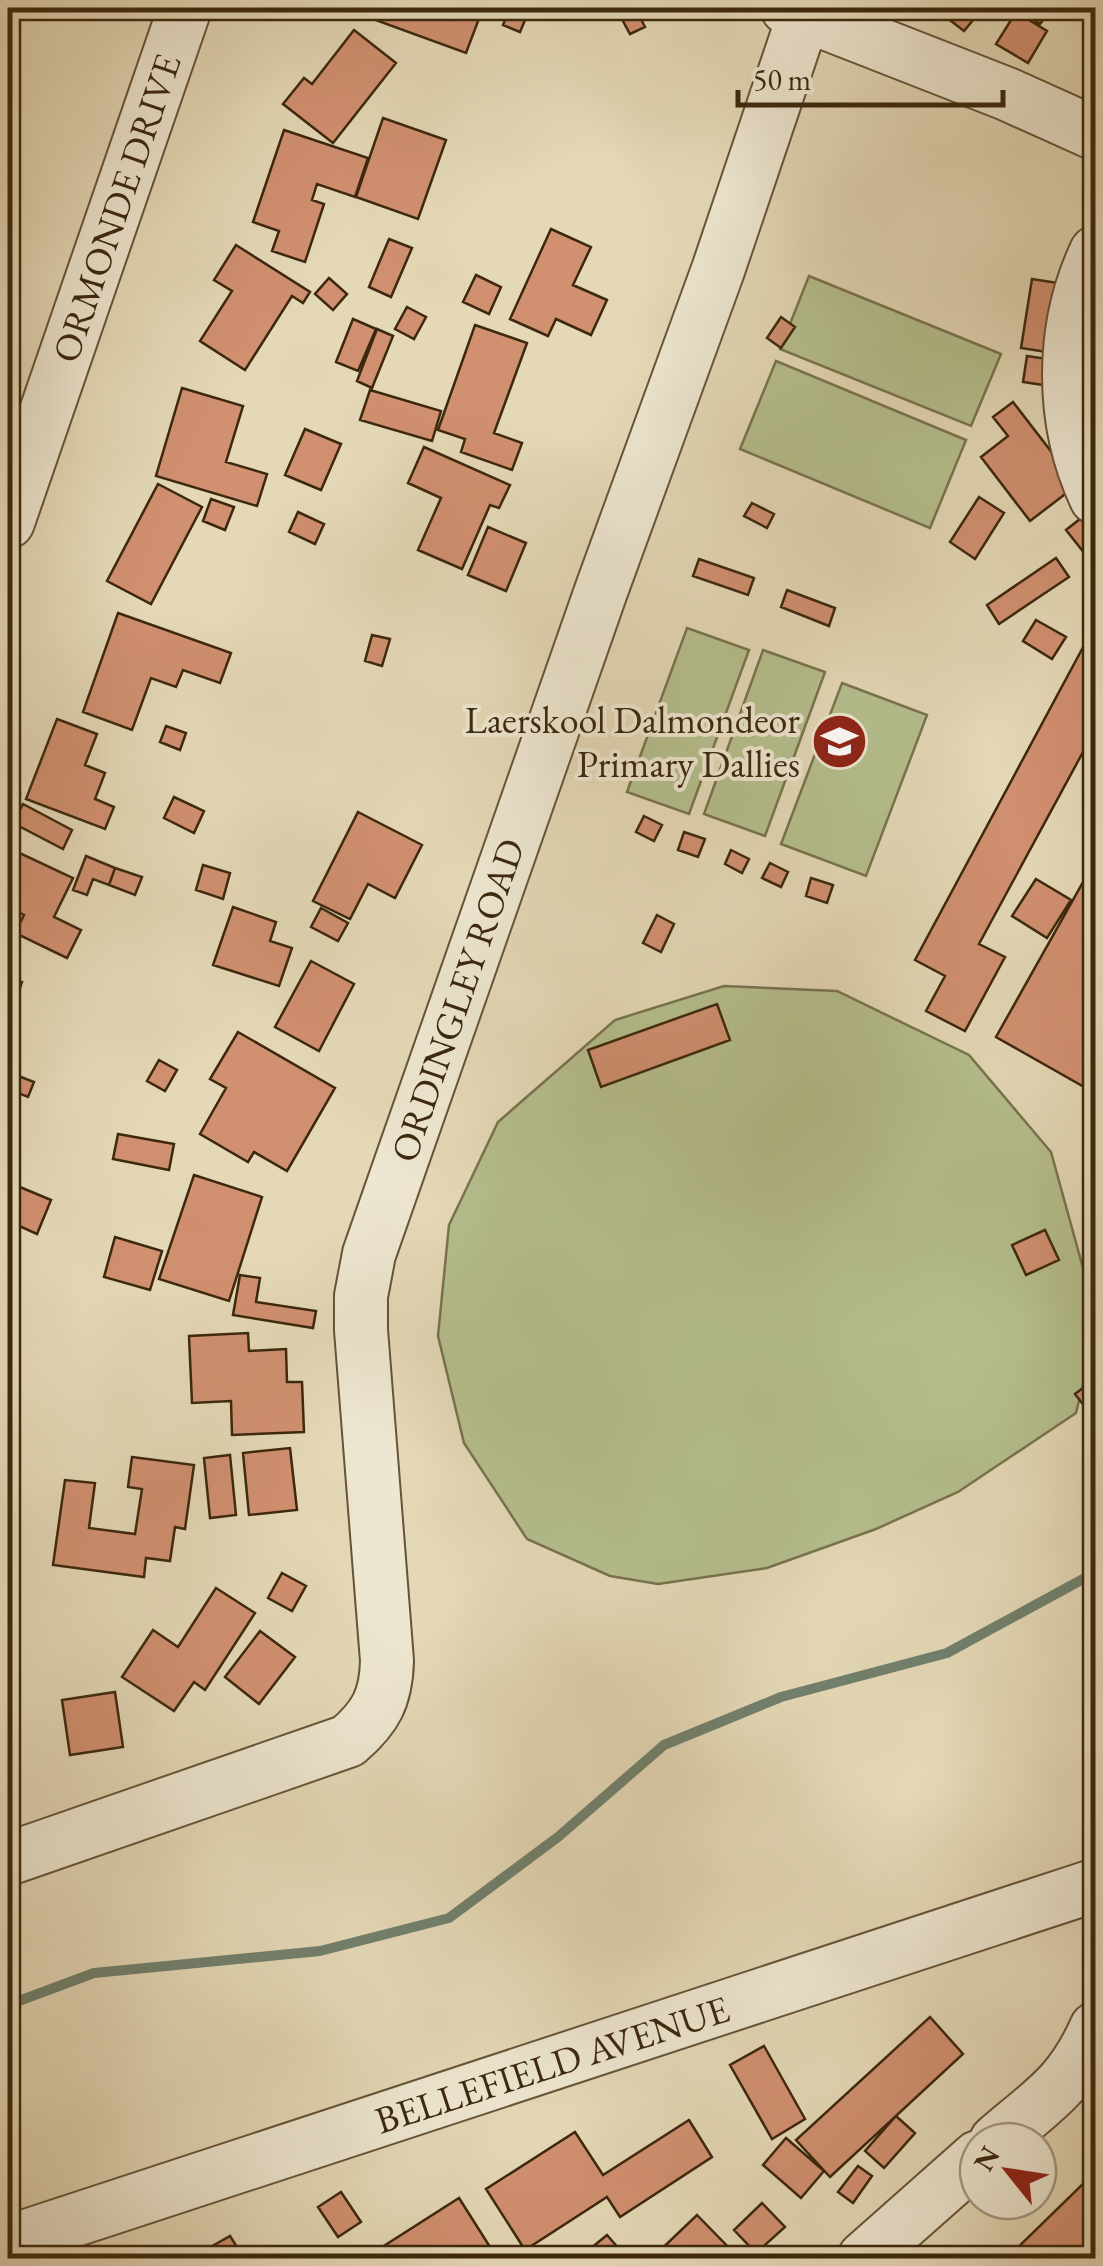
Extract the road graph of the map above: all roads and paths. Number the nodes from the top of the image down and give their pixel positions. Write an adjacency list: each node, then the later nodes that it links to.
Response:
1 (185, 8): 6 (street, ORMONDE DRIVE)
2 (795, 11): 3 (street); 7 (street, ORDINGLEY ROAD)
3 (1096, 134)
4 (1096, 252): 5 (street)
5 (1096, 498)
6 (8, 522)
7 (8, 1859)
8 (1094, 1898): 12 (street, BELLEFIELD AVENUE)
9 (1096, 2028): 10 (street)
10 (1020, 2121)
11 (958, 2175): 13 (street)
12 (8, 2242)
13 (864, 2258)

